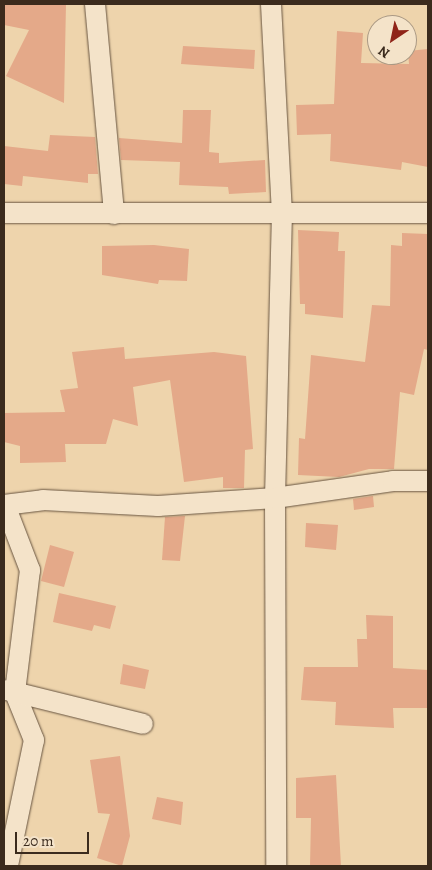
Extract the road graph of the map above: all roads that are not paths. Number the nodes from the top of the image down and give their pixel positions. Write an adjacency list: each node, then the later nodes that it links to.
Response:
1 (95, 4): 6 (street)
2 (271, 4): 3 (street)
3 (282, 212): 4 (street); 6 (street); 8 (street)
4 (428, 213)
5 (4, 214): 6 (street)
6 (114, 214)
7 (428, 481): 8 (street)
8 (275, 498): 9 (street); 13 (street)
9 (4, 505): 10 (street)
10 (9, 691): 11 (street); 12 (street)
11 (143, 724)
12 (8, 866)
13 (276, 866)

